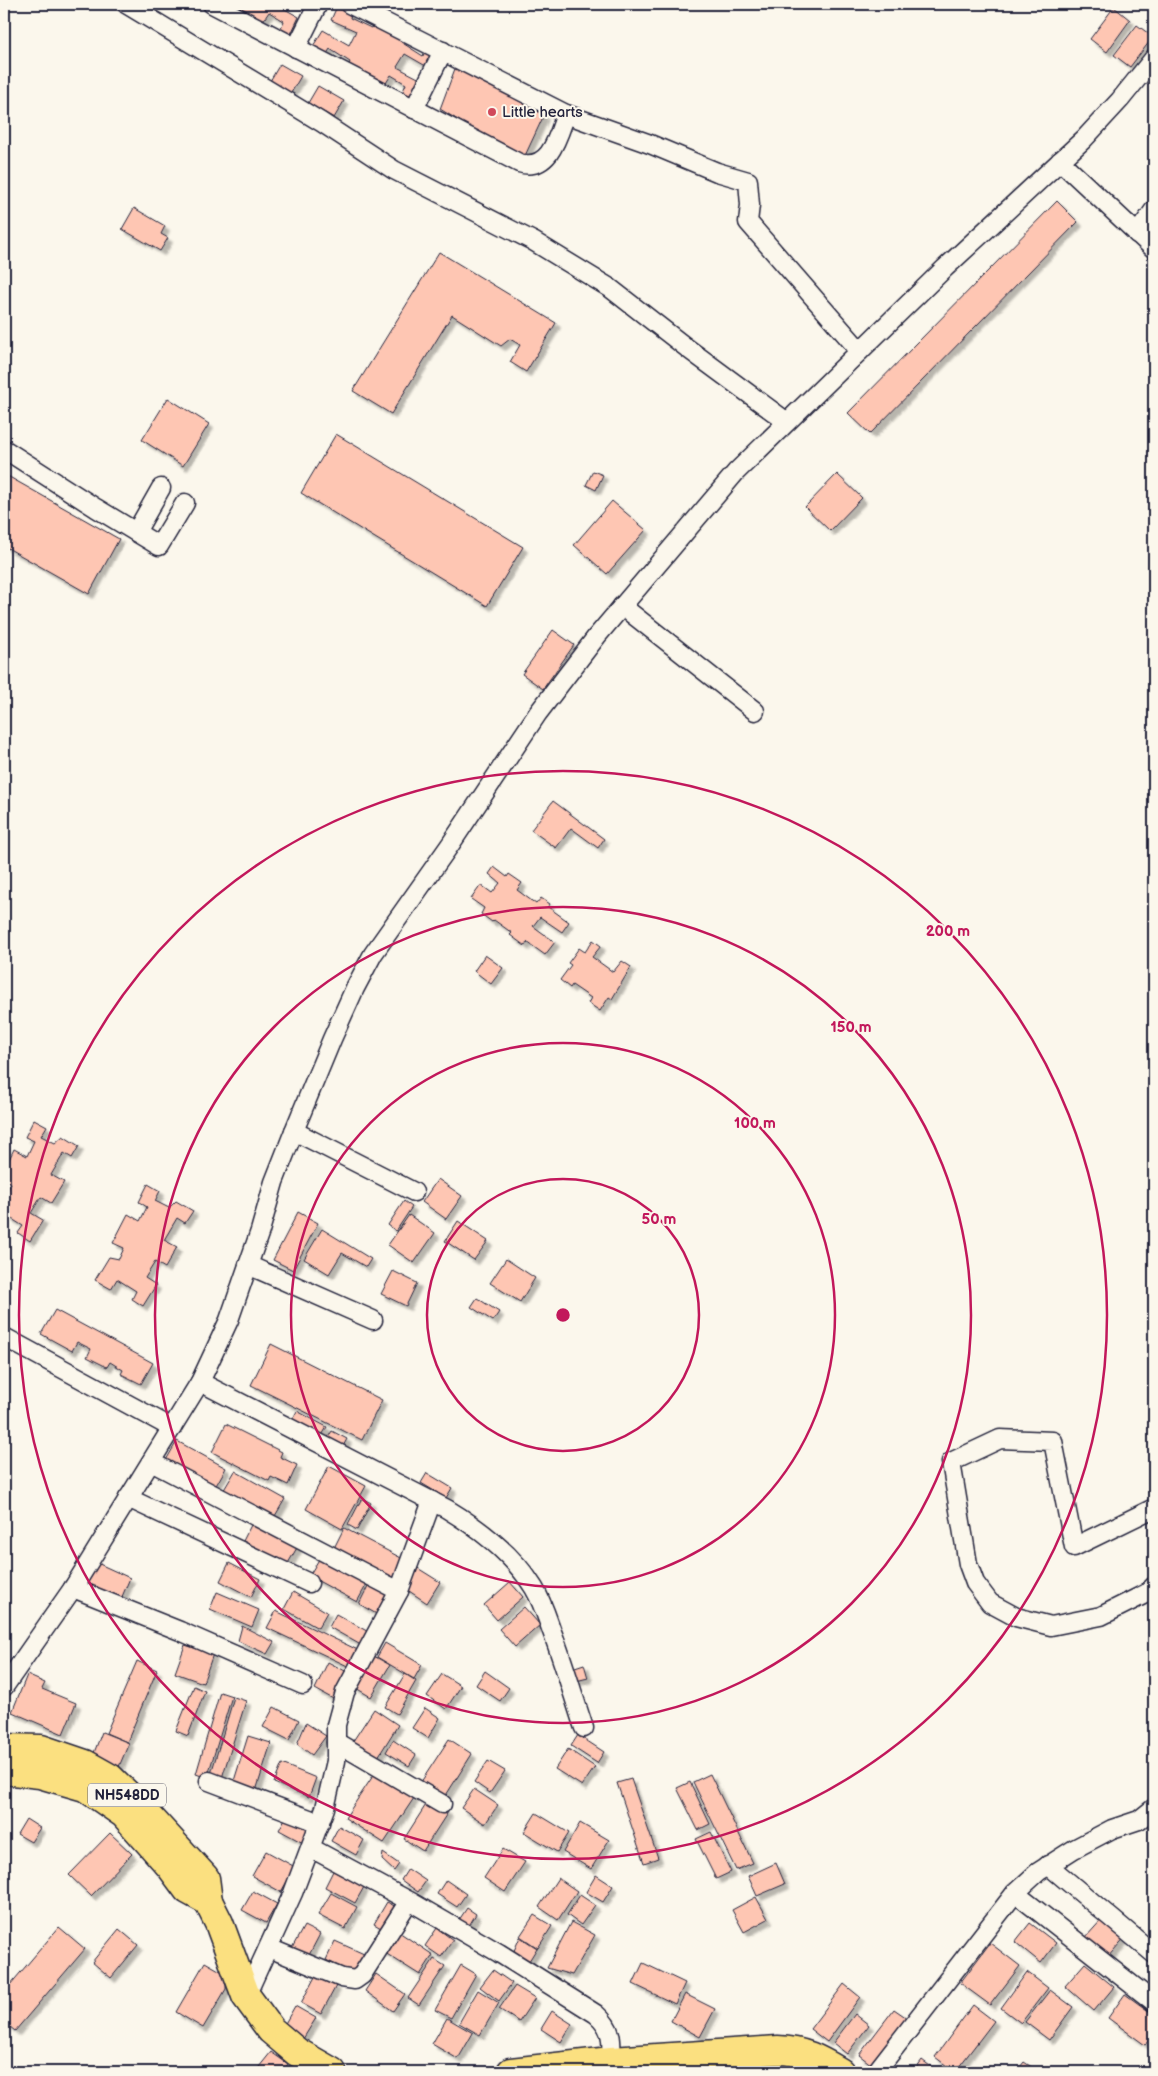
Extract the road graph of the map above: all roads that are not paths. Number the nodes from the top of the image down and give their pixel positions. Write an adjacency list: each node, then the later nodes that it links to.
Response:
1 (126, 4): 15 (street)
2 (212, 4): 5 (street)
3 (318, 4): 5 (street)
4 (349, 4): 6 (street)
5 (296, 48): 8 (street)
6 (443, 51): 8 (street); 9 (street)
7 (1154, 58): 10 (street)
8 (414, 109): 9 (street)
9 (566, 114): 14 (street)
10 (1060, 162): 12 (street); 14 (street)
11 (1154, 210): 12 (street)
12 (1136, 234): 13 (street)
13 (1154, 249)
14 (860, 351): 15 (street)
15 (787, 422): 20 (street)
16 (4, 448): 19 (street)
17 (160, 488): 19 (street)
18 (185, 503): 19 (street)
19 (136, 532)
20 (622, 606): 21 (street); 22 (street)
21 (755, 711)
22 (294, 1131): 23 (street); 24 (street)
23 (414, 1192)
24 (248, 1265): 25 (street); 27 (street)
25 (373, 1320)
26 (4, 1337): 28 (street)
27 (200, 1382): 28 (street); 31 (street)
28 (172, 1428): 29 (street)
29 (151, 1462): 30 (street); 36 (street)
30 (128, 1498): 33 (street); 35 (street)
31 (432, 1501): 36 (street); 39 (street)
32 (1154, 1508): 34 (street)
33 (309, 1583)
34 (1154, 1586)
35 (73, 1588): 37 (street); 38 (street)
36 (399, 1591): 40 (street)
37 (303, 1685)
38 (4, 1687)
39 (584, 1728)
40 (336, 1742): 44 (street); 46 (street)
41 (4, 1748): 50 (highway, NH548DD)
42 (4, 1770): 50 (highway, NH548DD)
43 (209, 1781): 46 (street)
44 (442, 1804)
45 (1154, 1808): 48 (street)
46 (320, 1822): 47 (street)
47 (311, 1848): 51 (street); 52 (street)
48 (1048, 1866): 49 (street); 53 (street)
49 (1015, 1893): 55 (street); 61 (street)
50 (208, 1901): 54 (highway, NH548DD)
51 (409, 1901): 52 (street); 57 (street)
52 (268, 1948): 54 (street)
53 (1154, 1954)
54 (246, 1996): 58 (highway, NH548DD)
55 (1154, 2002)
56 (792, 2058): 57 (highway); 60 (highway)
57 (611, 2061): 59 (highway)
58 (332, 2072)
59 (511, 2072)
60 (840, 2072)
61 (876, 2072)

